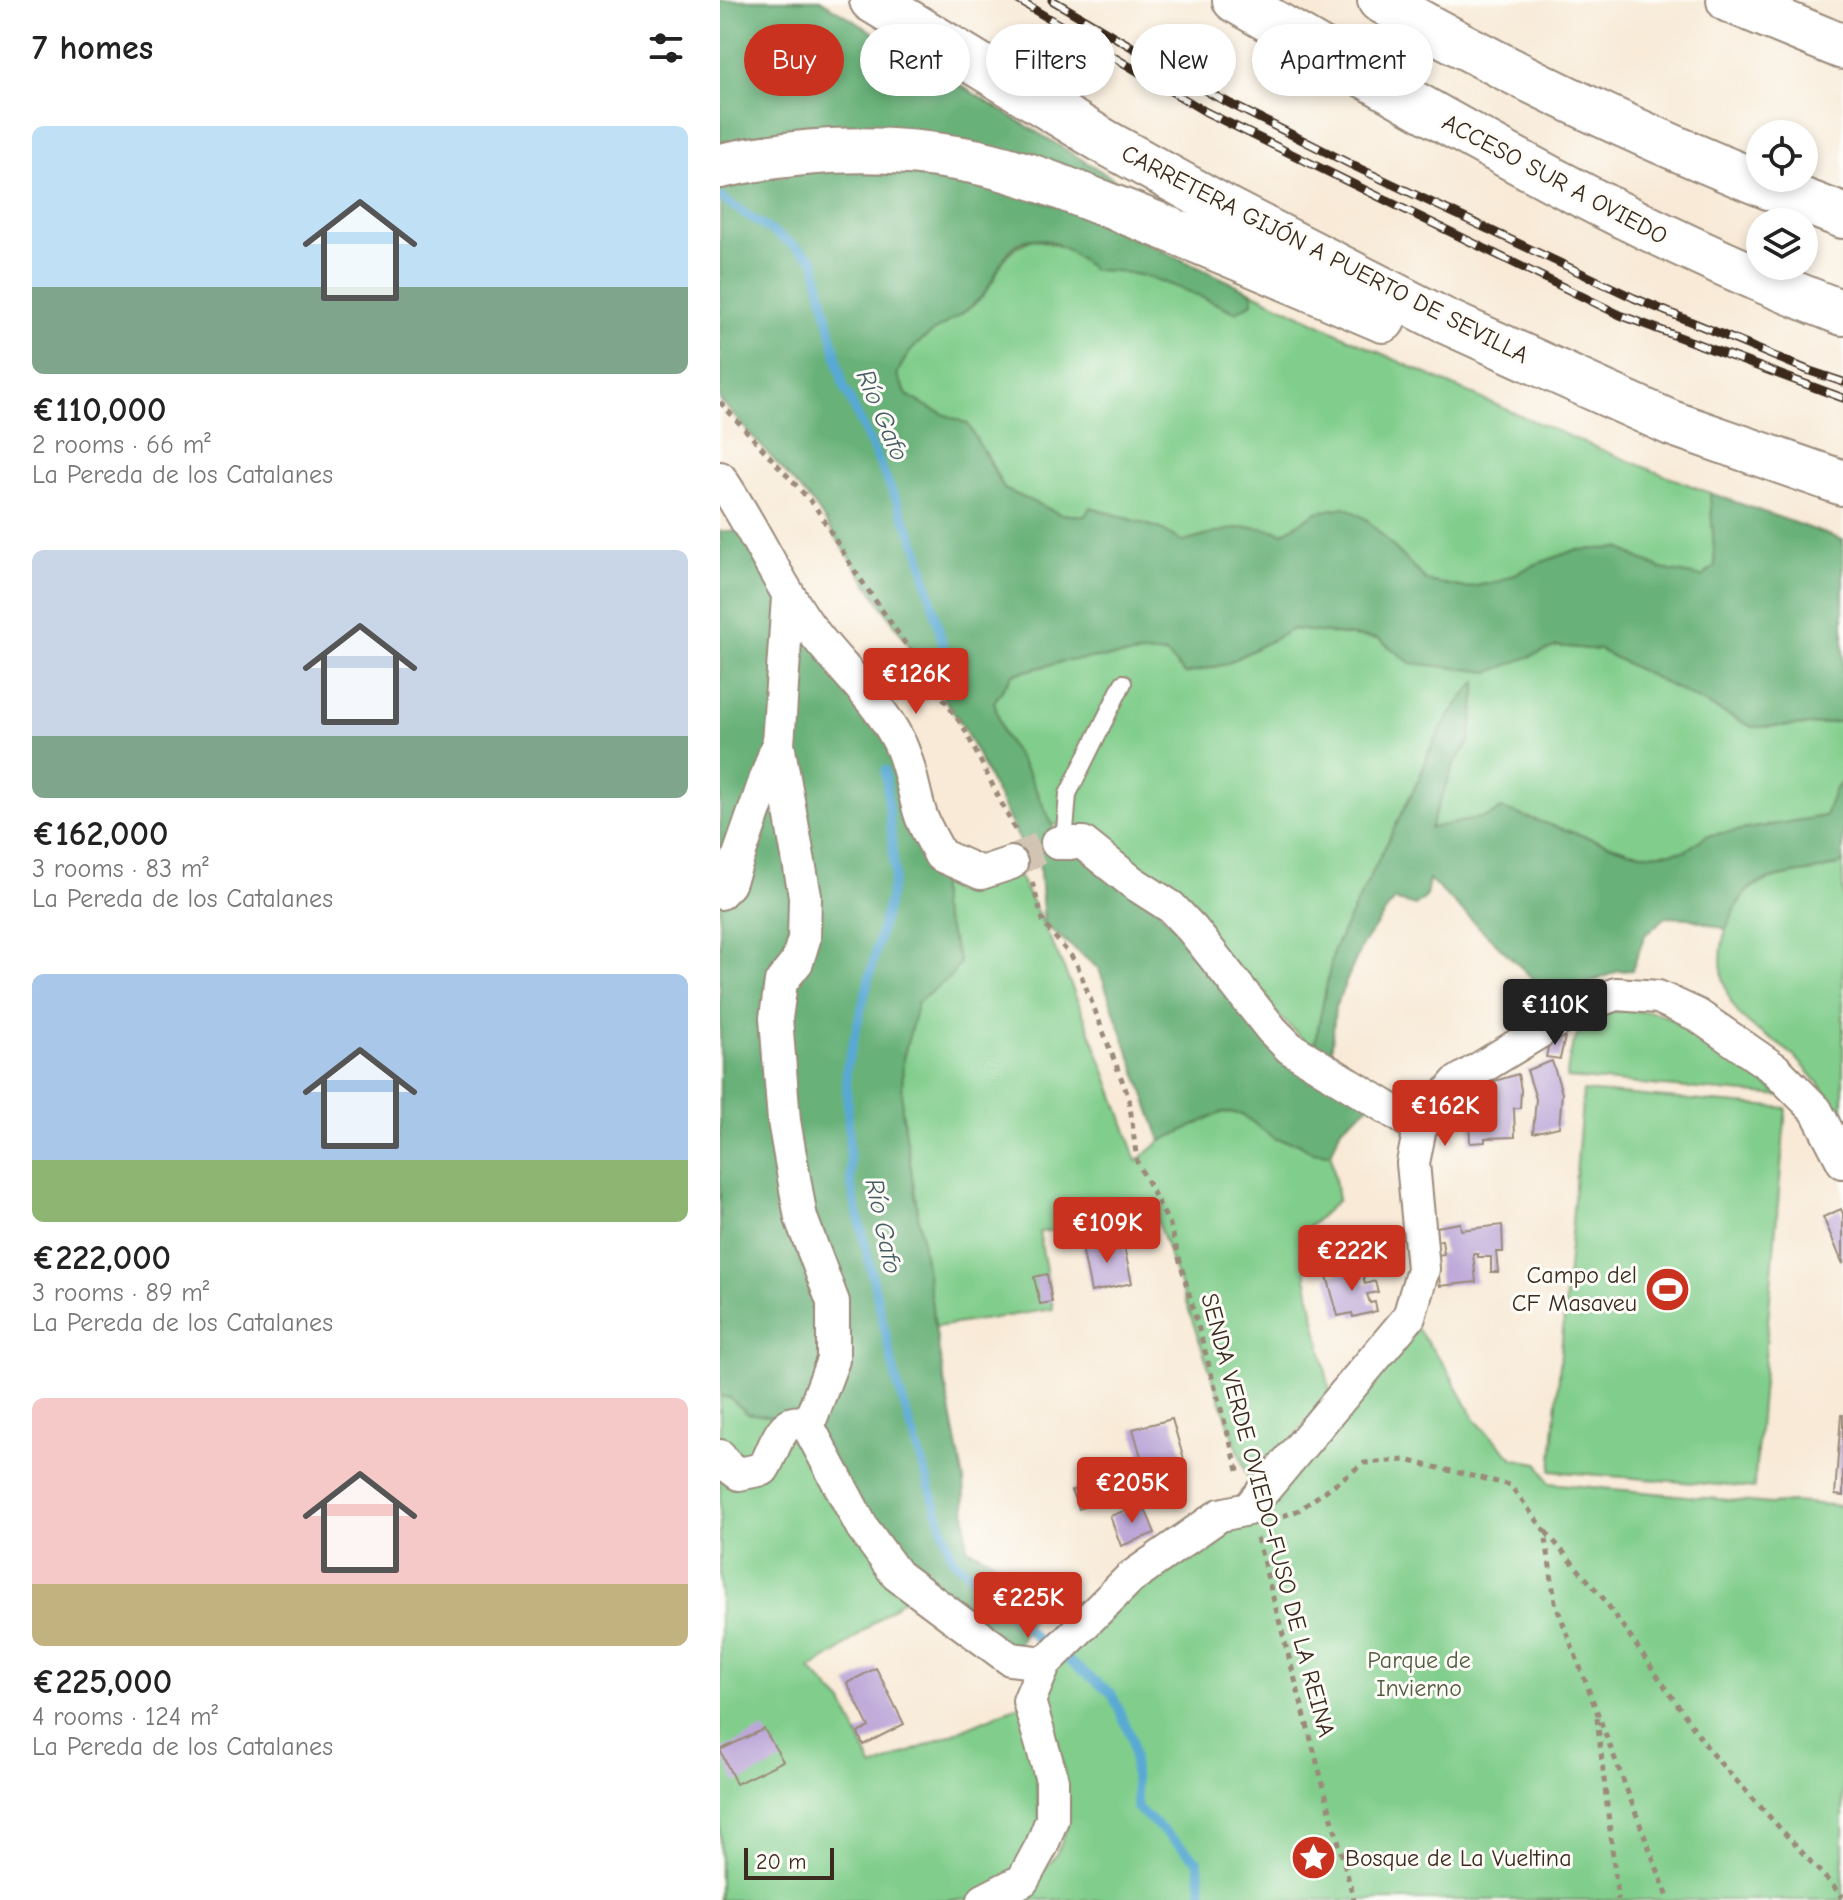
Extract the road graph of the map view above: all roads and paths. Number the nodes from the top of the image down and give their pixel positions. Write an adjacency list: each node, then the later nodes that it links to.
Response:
1 (872, 0): 10 (highway, CARRETERA GIJÓN A PUERTO DE SEVILLA)
2 (1235, 0): 8 (highway, ACCESO SUR A OVIEDO)
3 (1380, 0): 7 (highway)
4 (1729, 0): 5 (highway)
5 (1843, 47)
6 (720, 166): 10 (highway)
7 (1843, 216)
8 (1843, 313)
9 (720, 402): 17 (path, SENDA VERDE OVIEDO-FUSO DE LA REINA)
10 (1671, 423): 12 (highway, CARRETERA GIJÓN A PUERTO DE SEVILLA)
11 (720, 478): 13 (street)
12 (1843, 483)
13 (788, 597): 15 (street); 17 (street)
14 (1123, 683): 16 (lane)
15 (778, 744): 18 (street); 21 (street)
16 (1060, 843): 19 (street)
17 (1020, 859): 23 (path, SENDA VERDE OVIEDO-FUSO DE LA REINA)
18 (720, 893)
19 (1420, 1128): 20 (street); 23 (street)
20 (1843, 1162)
21 (808, 1426): 22 (street); 25 (street)
22 (720, 1456)
23 (1251, 1518): 24 (path); 25 (street); 29 (path, SENDA VERDE OVIEDO-FUSO DE LA REINA)
24 (1545, 1531): 26 (path); 27 (path)
25 (1045, 1663): 28 (street)
26 (1596, 1711): 30 (path); 31 (path)
27 (1843, 1897)
28 (984, 1900)
29 (1354, 1900)
30 (1618, 1900)
31 (1669, 1900)

